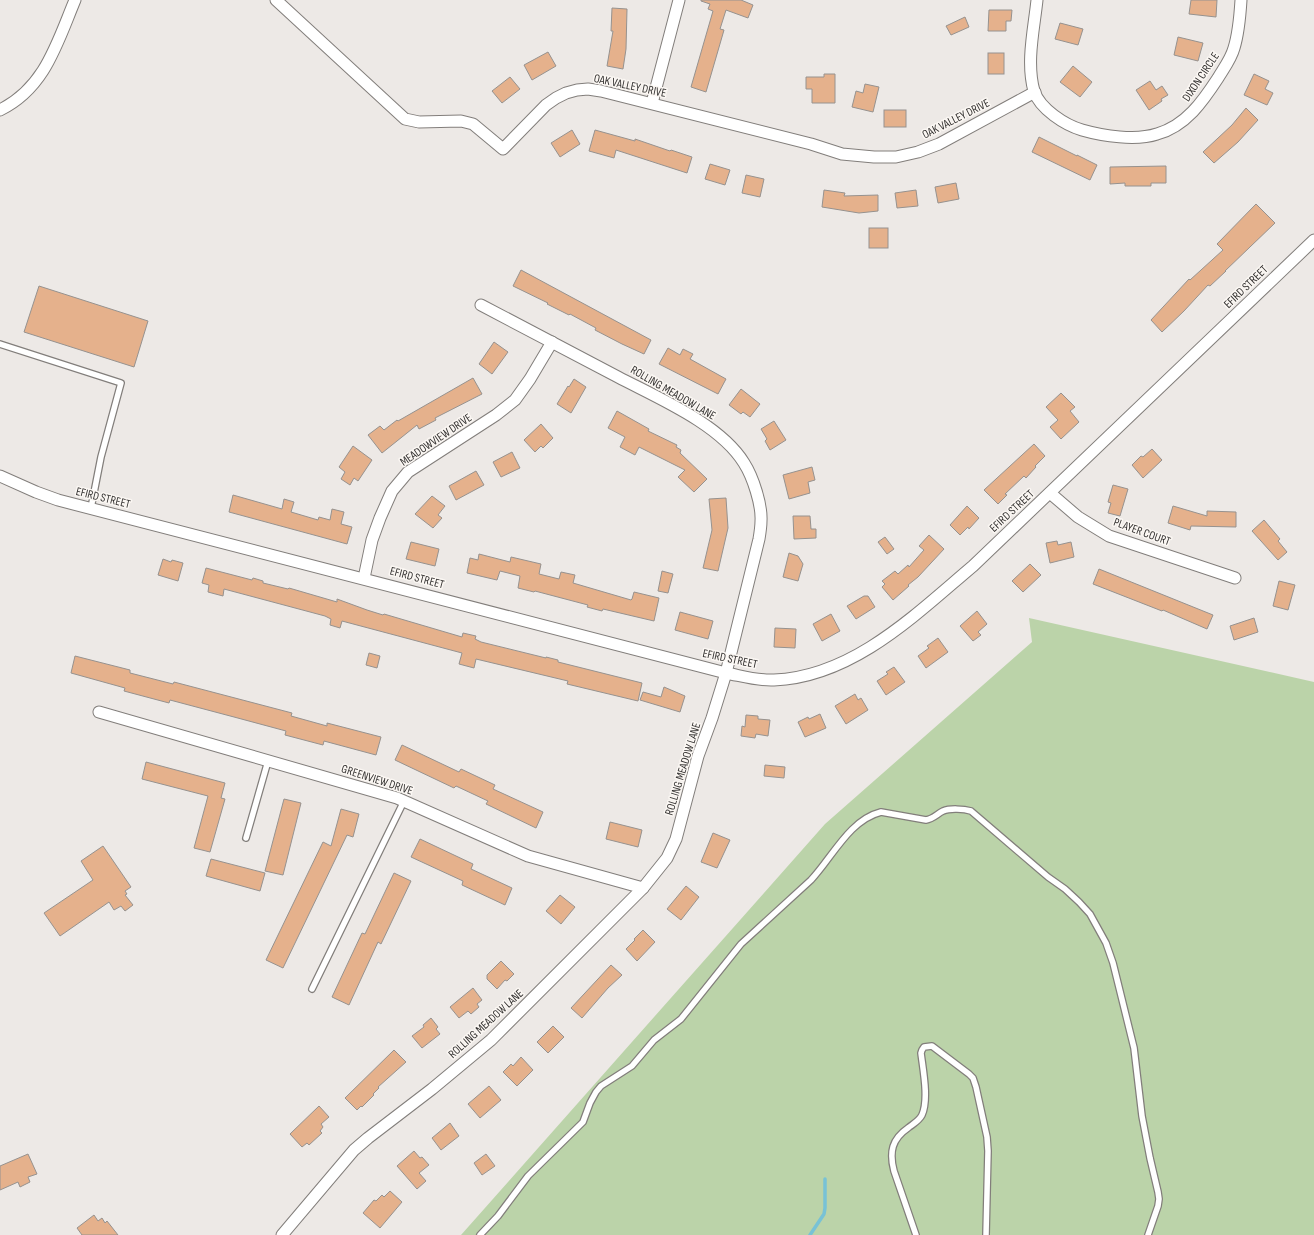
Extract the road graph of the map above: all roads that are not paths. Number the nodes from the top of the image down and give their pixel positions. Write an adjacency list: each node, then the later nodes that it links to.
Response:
1 (75, 0): 8 (street)
2 (276, 0): 7 (street, OAK VALLEY DRIVE)
3 (679, 0): 7 (street)
4 (1037, 0): 6 (street, DIXON CIRCLE)
5 (1241, 0): 6 (street, DIXON CIRCLE)
6 (1035, 92): 7 (street, OAK VALLEY DRIVE)
7 (652, 103)
8 (0, 110)
9 (1314, 240): 14 (street, EFIRD STREET)
10 (482, 305): 11 (street, ROLLING MEADOW LANE)
11 (552, 342): 16 (street, MEADOWVIEW DRIVE); 18 (street, ROLLING MEADOW LANE)
12 (0, 344): 15 (lane)
13 (0, 476): 15 (street, EFIRD STREET)
14 (1050, 492): 17 (street, PLAYER COURT); 18 (street, EFIRD STREET)
15 (91, 508): 16 (street, EFIRD STREET)
16 (364, 578): 18 (street, EFIRD STREET)
17 (1235, 578)
18 (726, 673): 23 (street, ROLLING MEADOW LANE)
19 (99, 712): 20 (street, GREENVIEW DRIVE)
20 (268, 760): 21 (street, GREENVIEW DRIVE); 22 (lane)
21 (404, 801): 23 (street, GREENVIEW DRIVE); 24 (lane)
22 (246, 838)
23 (642, 888): 25 (street, ROLLING MEADOW LANE)
24 (312, 989)
25 (282, 1235)
26 (480, 1235): 29 (lane)
27 (916, 1235): 28 (lane)
28 (986, 1235)
29 (1148, 1235)

